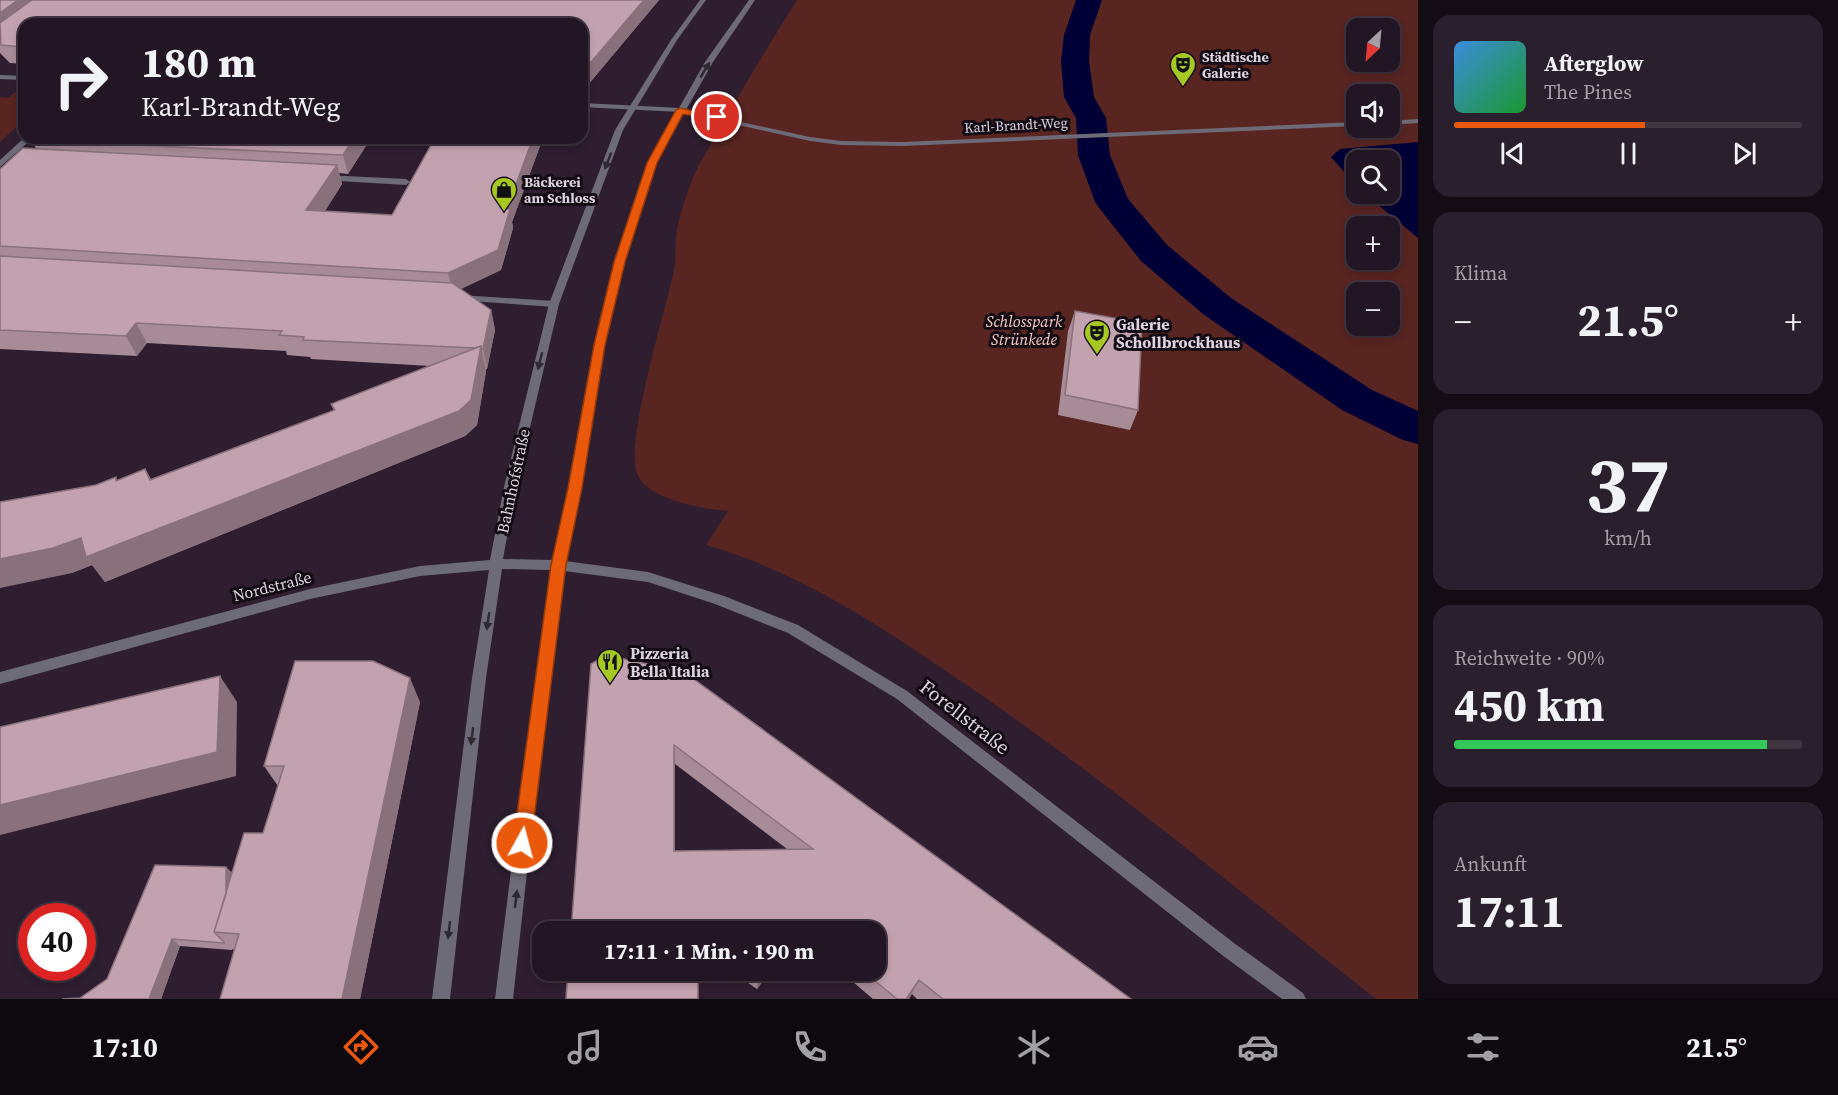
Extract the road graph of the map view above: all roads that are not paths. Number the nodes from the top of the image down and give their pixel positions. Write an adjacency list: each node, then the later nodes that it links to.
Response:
1 (703, 0): 6 (street, Bahnhofstraße)
2 (752, 0): 7 (street, one-way to 2)
3 (0, 77): 4 (street)
4 (18, 78)
5 (588, 105): 6 (street, Karl-Brandt-Weg)
6 (632, 108): 7 (street, Karl-Brandt-Weg); 17 (street, Bahnhofstraße, one-way to 17)
7 (680, 110): 10 (street, Karl-Brandt-Weg); 19 (street)
8 (1418, 121): 9 (street)
9 (1400, 122)
10 (1346, 124)
11 (23, 144): 13 (street)
12 (14, 162): 13 (street)
13 (2, 163)
14 (312, 177): 15 (street)
15 (406, 182)
16 (449, 298): 17 (street)
17 (554, 304): 18 (street, Bahnhofstraße, one-way to 18)
18 (496, 564): 19 (street, Nordstraße); 20 (street, Nordstraße); 21 (street, Bahnhofstraße, one-way to 21)
19 (558, 565): 22 (street, one-way to 19); 23 (street, Forellstraße)
20 (0, 678)
21 (441, 999)
22 (504, 999)
23 (1297, 999)

